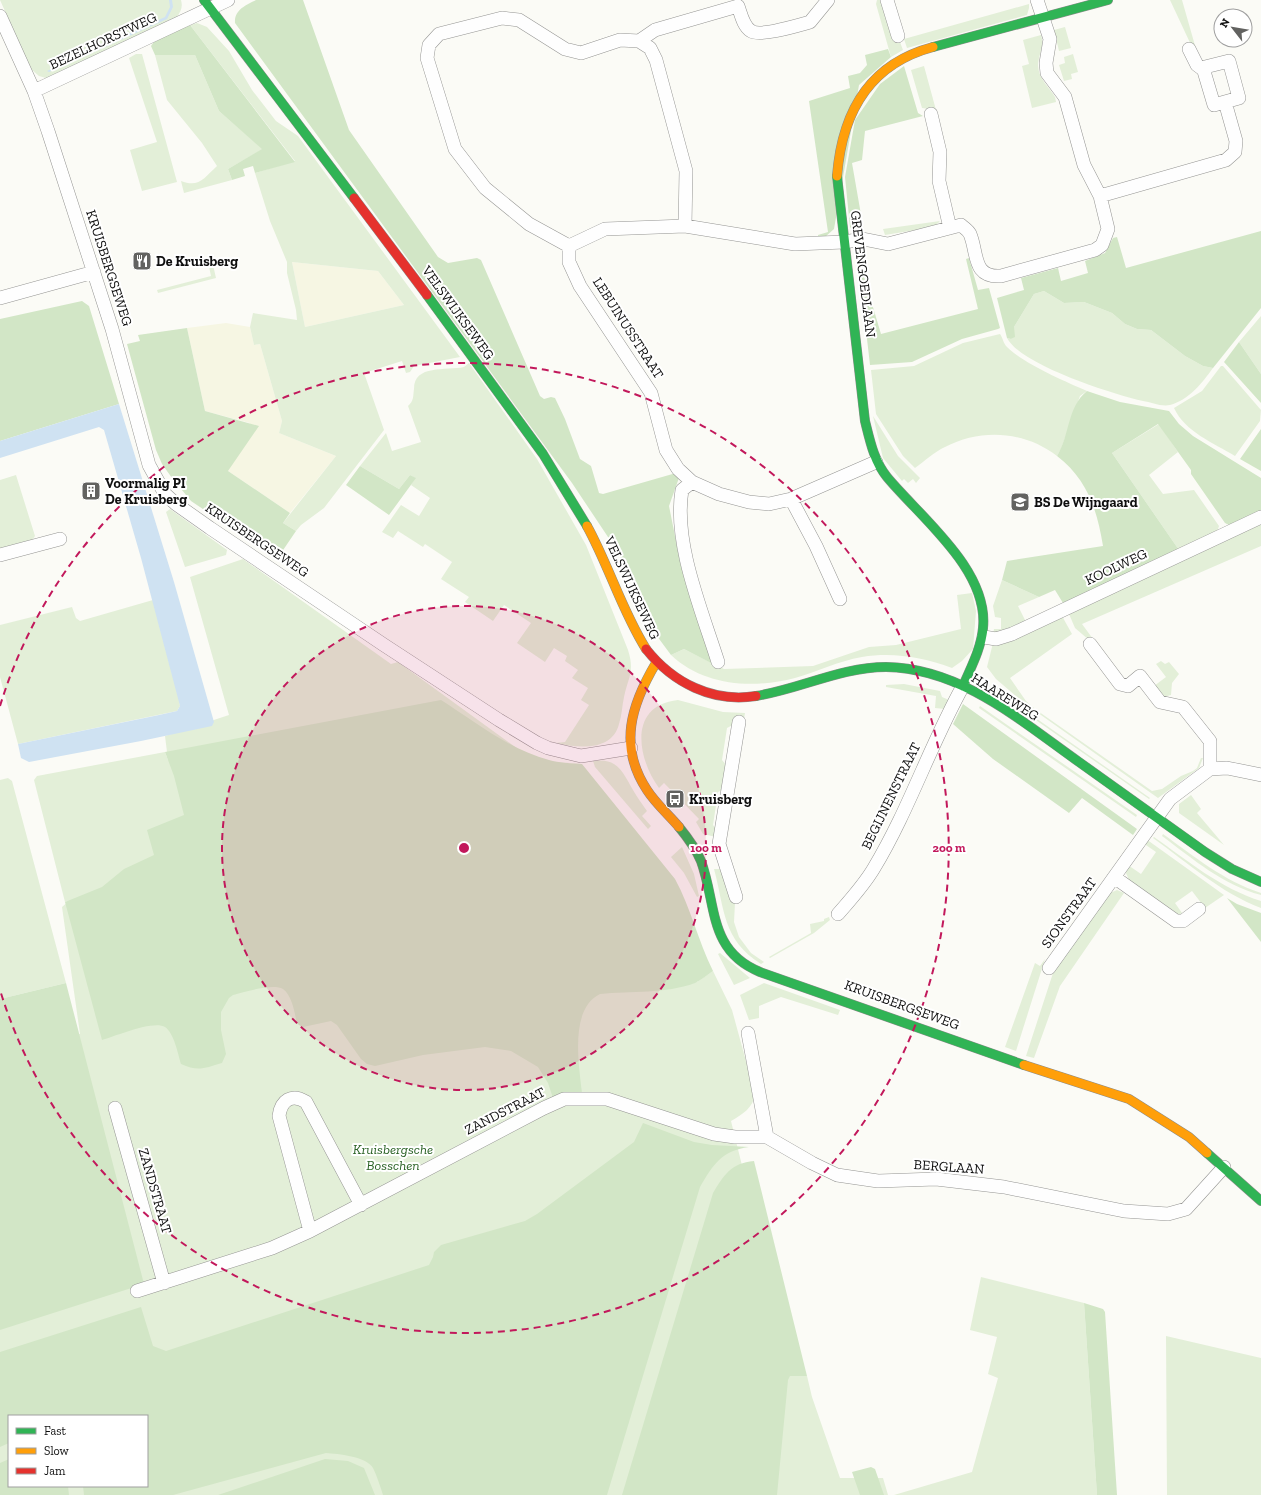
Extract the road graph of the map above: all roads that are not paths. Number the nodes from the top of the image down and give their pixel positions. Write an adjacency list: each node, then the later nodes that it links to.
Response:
1 (228, 0): 7 (street, BEZELHORSTWEG)
2 (828, 0): 6 (street)
3 (887, 0): 10 (street)
4 (1037, 0): 9 (street)
5 (1108, 0): 9 (street, GREVENGOEDLAAN)
6 (737, 3): 11 (street)
7 (207, 4): 14 (street, BEZELHORSTWEG); 34 (street, VELSWIJKSEWEG)
8 (0, 16): 14 (street, KRUISBERGSEWEG)
9 (1043, 18): 17 (street); 20 (street, GREVENGOEDLAAN)
10 (898, 36)
11 (638, 42): 18 (street); 21 (street)
12 (1189, 48): 13 (street)
13 (1203, 68): 15 (street); 15 (street)
14 (34, 91): 22 (street, KRUISBERGSEWEG)
15 (1225, 102): 17 (street)
16 (931, 114): 19 (street)
17 (1100, 196): 19 (street)
18 (685, 226): 20 (street); 21 (street)
19 (950, 228): 20 (street)
20 (844, 242): 24 (street, GREVENGOEDLAAN)
21 (569, 246): 25 (street, LEBUINUSSTRAAT)
22 (94, 272): 23 (street); 37 (street, KRUISBERGSEWEG)
23 (0, 298)
24 (876, 462): 26 (street, LEBUINUSSTRAAT); 31 (street, GREVENGOEDLAAN)
25 (692, 482): 26 (street, LEBUINUSSTRAAT); 33 (street)
26 (791, 499): 30 (street)
27 (1261, 517): 31 (street, KOOLWEG)
28 (60, 538): 29 (street)
29 (0, 555)
30 (840, 599)
31 (984, 637): 35 (street, GREVENGOEDLAAN)
32 (1090, 644): 38 (street)
33 (718, 662)
34 (656, 664): 35 (street, HAAREWEG); 37 (street, KRUISBERGSEWEG)
35 (963, 686): 40 (street, HAAREWEG); 47 (street, BEGIJNENSTRAAT)
36 (739, 722): 41 (street)
37 (630, 748): 42 (street, KRUISBERGSEWEG)
38 (1210, 769): 39 (street); 40 (street, SIONSTRAAT)
39 (1261, 775)
40 (1156, 817): 43 (street, SIONSTRAAT); 44 (street, HAAREWEG)
41 (723, 858): 42 (street); 45 (street)
42 (702, 866): 52 (street, KRUISBERGSEWEG)
43 (1114, 877): 46 (street, SIONSTRAAT); 48 (street, SIONSTRAAT)
44 (1261, 882)
45 (736, 897)
46 (1199, 909)
47 (838, 914)
48 (1049, 968)
49 (748, 1033): 51 (street)
50 (116, 1108): 56 (street, ZANDSTRAAT)
51 (767, 1137): 52 (street, BERGLAAN); 54 (street, ZANDSTRAAT)
52 (1224, 1167): 53 (street, KRUISBERGSEWEG)
53 (1261, 1201)
54 (361, 1205): 55 (street, ZANDSTRAAT); 55 (street)
55 (310, 1231): 56 (street, ZANDSTRAAT)
56 (164, 1283): 57 (street, ZANDSTRAAT)
57 (137, 1291)

